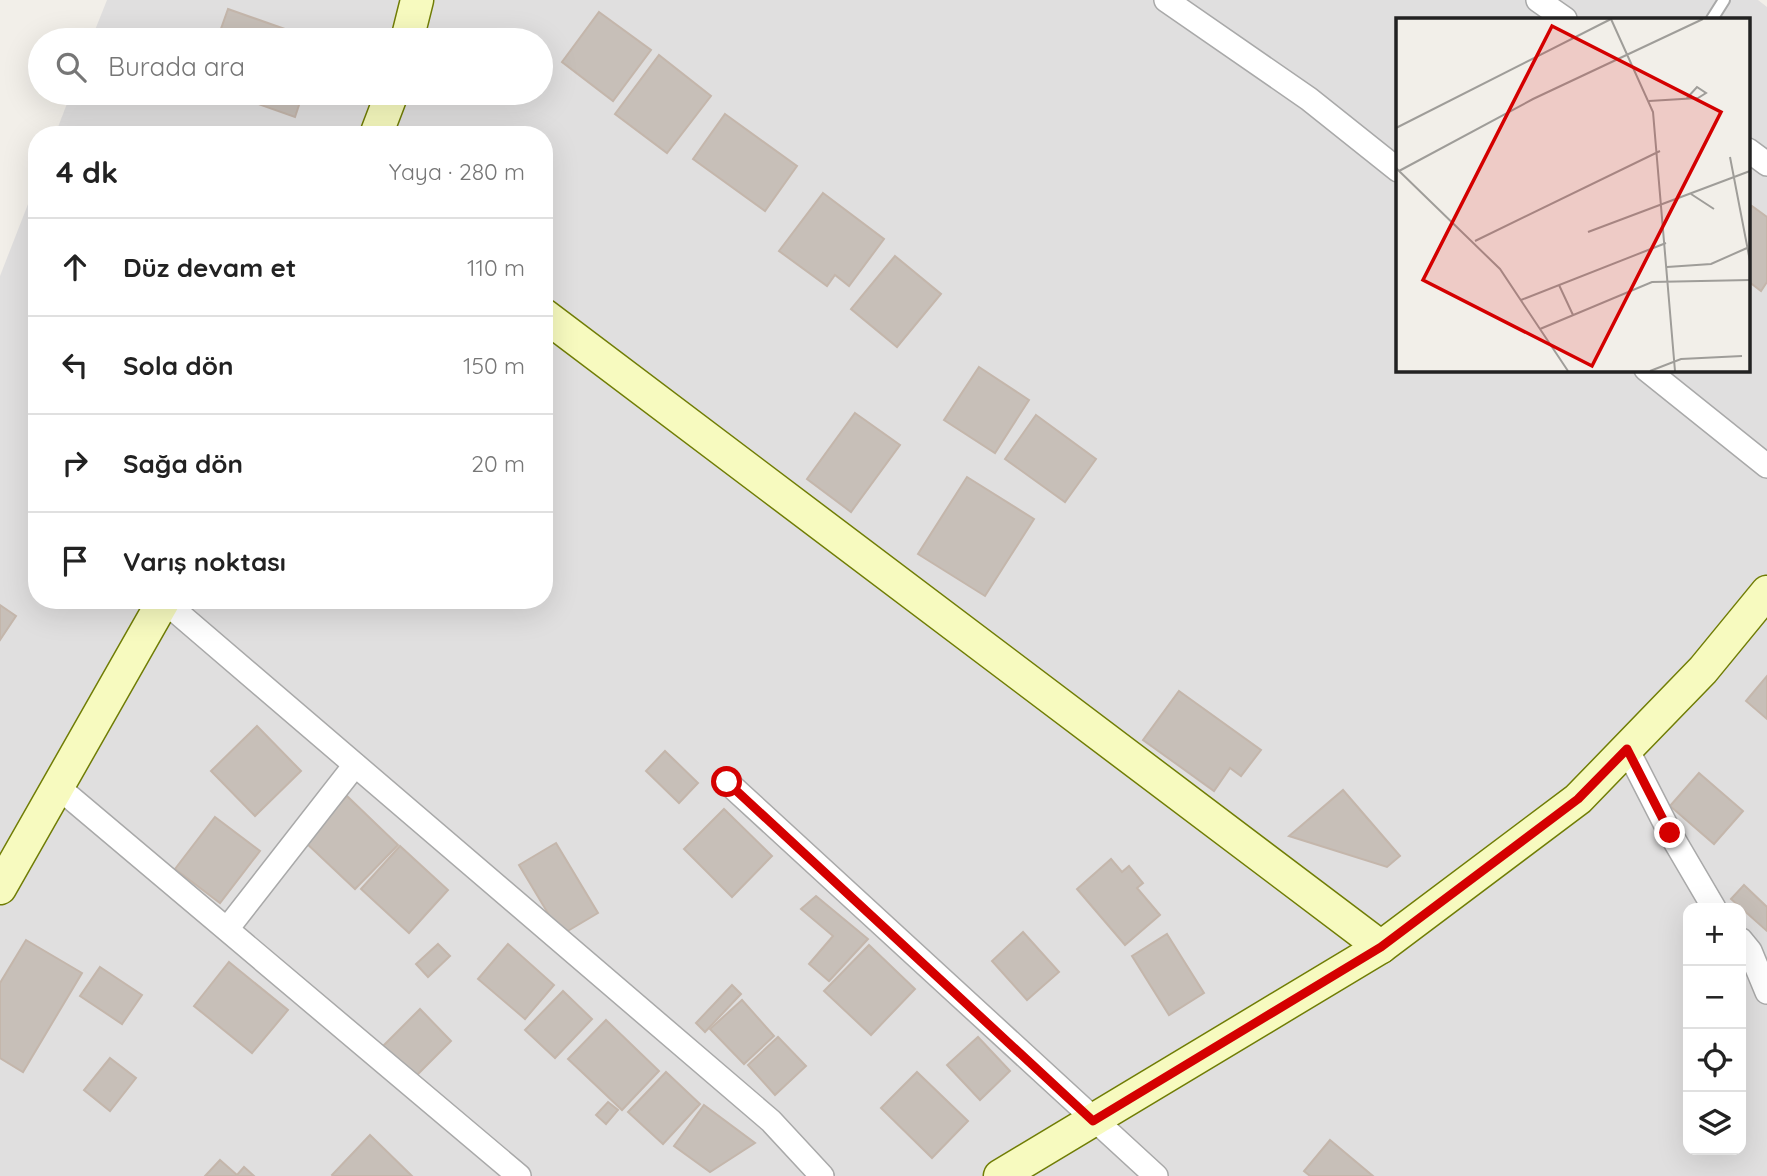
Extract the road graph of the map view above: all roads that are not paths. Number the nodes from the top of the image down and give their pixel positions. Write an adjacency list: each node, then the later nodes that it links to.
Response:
1 (417, 0): 7 (street)
2 (1166, 0): 12 (street)
3 (1538, 0): 5 (street)
4 (1724, 0): 6 (lane)
5 (1564, 18)
6 (1713, 18)
7 (410, 28)
8 (387, 105): 9 (street)
9 (379, 126)
10 (1750, 151): 11 (street)
11 (1767, 164)
12 (1396, 168)
13 (553, 322): 26 (street)
14 (1648, 371): 15 (street)
15 (1767, 466)
16 (1767, 592): 19 (street)
17 (159, 609): 22 (street)
18 (173, 609): 20 (street)
19 (1627, 749): 24 (street); 26 (street)
20 (355, 765): 25 (street); 31 (street)
21 (727, 782): 29 (street)
22 (58, 787): 23 (street); 25 (street)
23 (0, 888)
24 (1711, 903)
25 (227, 929): 30 (street)
26 (1381, 947): 29 (street)
27 (1753, 947): 28 (street)
28 (1767, 992)
29 (1093, 1121): 32 (street); 33 (street)
30 (519, 1176)
31 (822, 1176)
32 (1000, 1176)
33 (1156, 1176)

